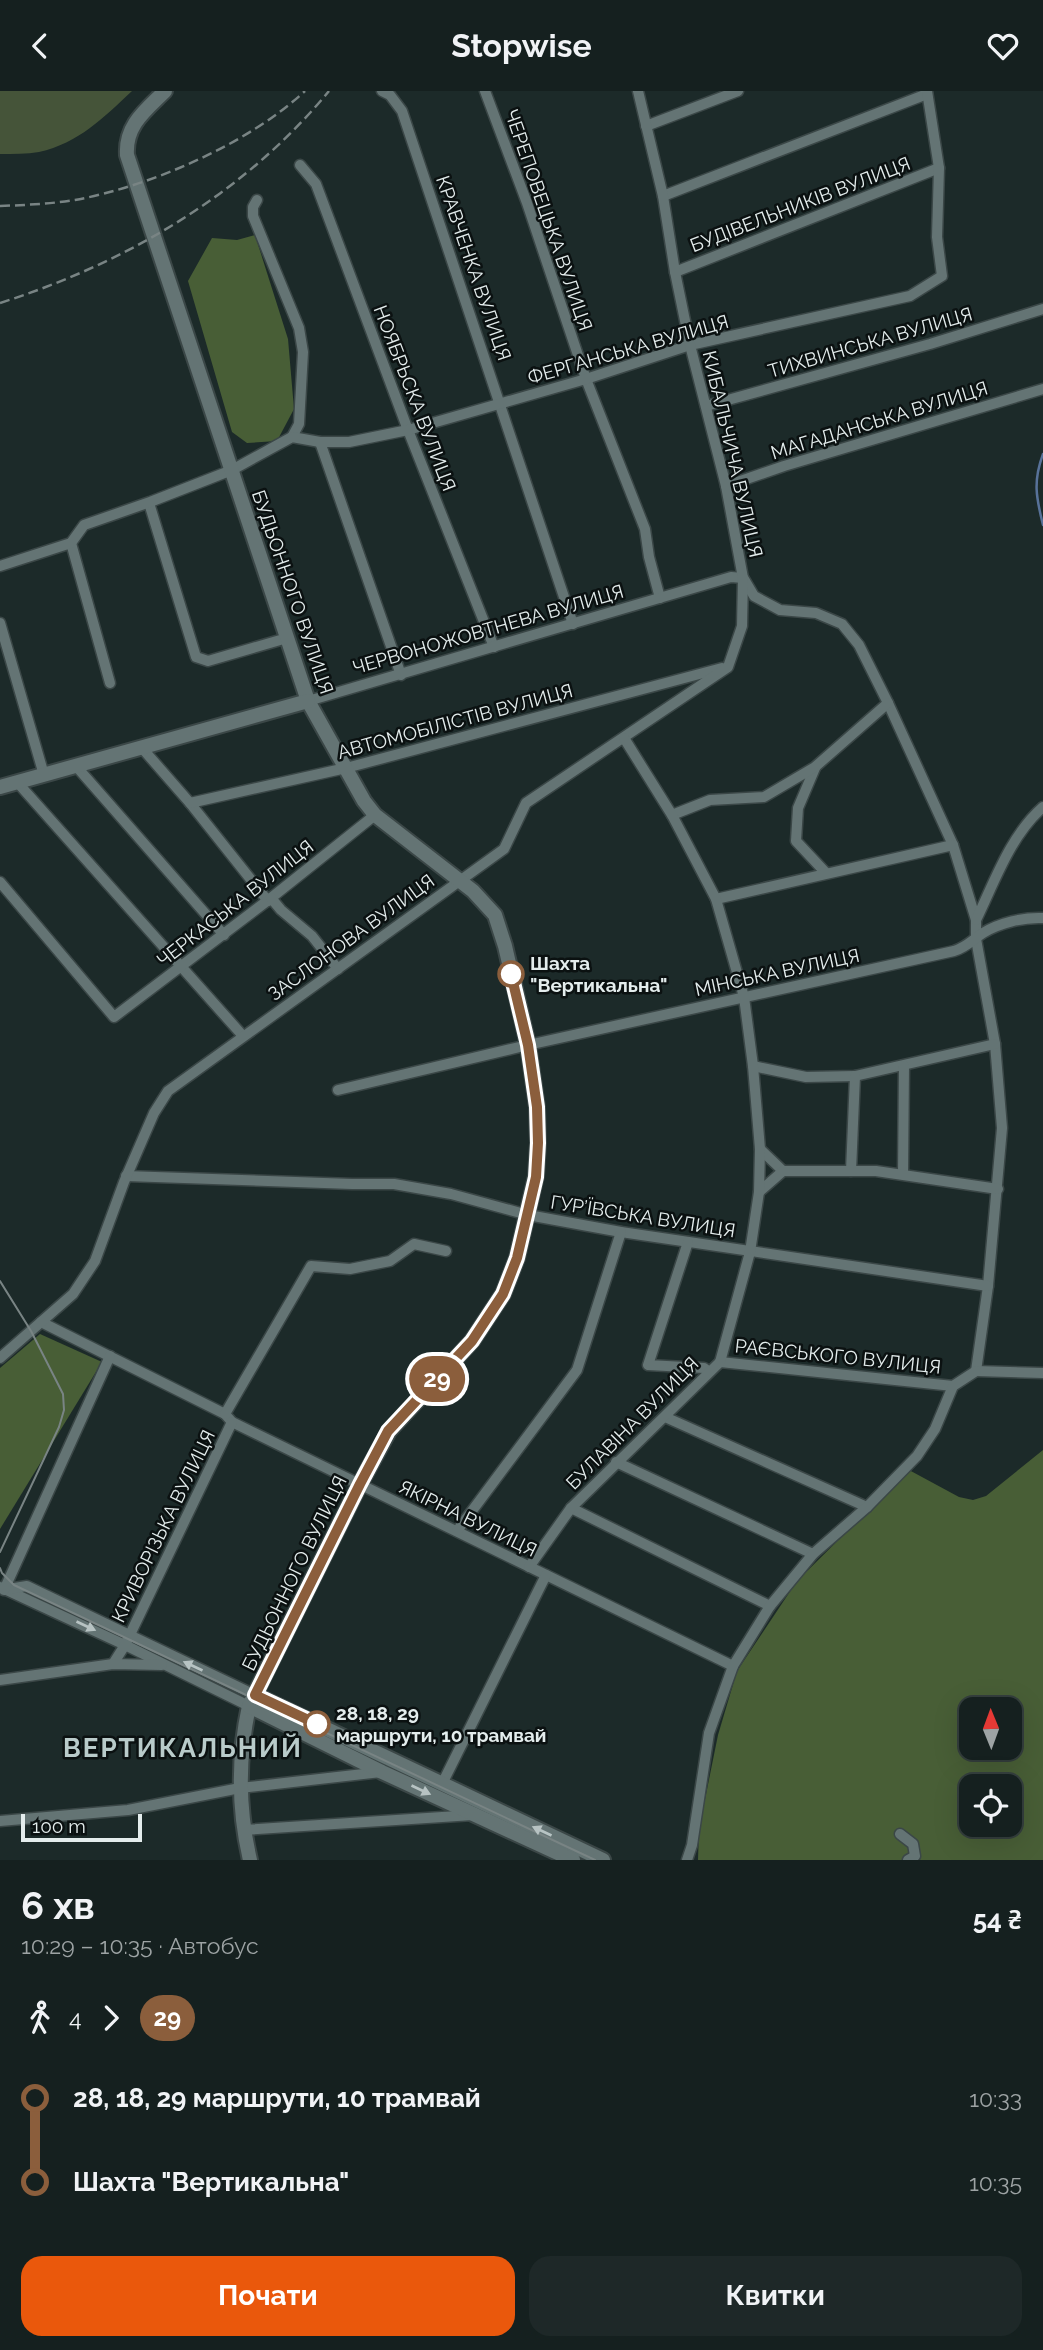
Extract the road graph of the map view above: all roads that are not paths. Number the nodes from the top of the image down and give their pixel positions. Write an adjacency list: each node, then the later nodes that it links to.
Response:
1 (165, 91): 22 (main road, БУДЬОННОГО ВУЛИЦЯ)
2 (382, 91): 17 (street, КРАВЧЕНКА ВУЛИЦЯ)
3 (485, 91): 15 (street, ЧЕРЕПОВЕЦЬКА ВУЛИЦЯ)
4 (638, 91): 7 (street, КИБАЛЬЧИЧА ВУЛИЦЯ)
5 (738, 91): 7 (street)
6 (927, 93): 9 (street); 10 (street)
7 (646, 126): 10 (street, КИБАЛЬЧИЧА ВУЛИЦЯ)
8 (300, 165): 19 (street, НОЯБРЬСКА ВУЛИЦЯ)
9 (939, 168): 12 (street, БУДІВЕЛЬНИКІВ ВУЛИЦЯ); 14 (street, ФЕРГАНСЬКА ВУЛИЦЯ)
10 (663, 196): 12 (street, КИБАЛЬЧИЧА ВУЛИЦЯ)
11 (257, 201): 20 (street)
12 (675, 272): 14 (street, КИБАЛЬЧИЧА ВУЛИЦЯ)
13 (1043, 309): 18 (street, ТИХВИНСЬКА ВУЛИЦЯ)
14 (690, 345): 15 (street, ФЕРГАНСЬКА ВУЛИЦЯ); 18 (street, КИБАЛЬЧИЧА ВУЛИЦЯ)
15 (586, 379): 17 (street, ФЕРГАНСЬКА ВУЛИЦЯ); 28 (street, ЧЕРЕПОВЕЦЬКА ВУЛИЦЯ)
16 (1043, 389): 23 (street, МАГАДАНСЬКА ВУЛИЦЯ)
17 (501, 405): 19 (street, ФЕРГАНСЬКА ВУЛИЦЯ); 30 (street, КРАВЧЕНКА ВУЛИЦЯ)
18 (706, 406): 23 (street, КИБАЛЬЧИЧА ВУЛИЦЯ)
19 (408, 430): 21 (street, ФЕРГАНСЬКА ВУЛИЦЯ); 32 (street, НОЯБРЬСКА ВУЛИЦЯ)
20 (292, 437): 21 (street, ФЕРГАНСЬКА ВУЛИЦЯ); 22 (street)
21 (320, 442): 34 (street)
22 (232, 470): 24 (street); 31 (main road, БУДЬОННОГО ВУЛИЦЯ)
23 (726, 486): 27 (street, КИБАЛЬЧИЧА ВУЛИЦЯ)
24 (149, 503): 25 (street); 31 (street)
25 (71, 543): 26 (street); 35 (street)
26 (0, 566)
27 (743, 579): 28 (street, ЧЕРВОНОЖОВТНЕВА ВУЛИЦЯ); 33 (street); 37 (street)
28 (660, 598): 30 (street, ЧЕРВОНОЖОВТНЕВА ВУЛИЦЯ)
29 (0, 623): 43 (street)
30 (573, 624): 32 (street, ЧЕРВОНОЖОВТНЕВА ВУЛИЦЯ)
31 (287, 638): 36 (main road, БУДЬОННОГО ВУЛИЦЯ)
32 (494, 647): 34 (street, ЧЕРВОНОЖОВТНЕВА ВУЛИЦЯ)
33 (729, 667): 38 (street, ЗАСЛОНОВА ВУЛИЦЯ); 42 (street, АВТОМОБІЛІСТІВ ВУЛИЦЯ)
34 (401, 675): 36 (street, ЧЕРВОНОЖОВТНЕВА ВУЛИЦЯ)
35 (110, 683)
36 (308, 701): 39 (main road, ЧЕРВОНОЖОВТНЕВА ВУЛИЦЯ); 42 (main road, БУДЬОННОГО ВУЛИЦЯ)
37 (888, 703): 41 (street); 50 (street)
38 (624, 739): 49 (street, БУЛАВІНА ВУЛИЦЯ); 52 (street, ЗАСЛОНОВА ВУЛИЦЯ)
39 (142, 748): 40 (main road, ЧЕРВОНОЖОВТНЕВА ВУЛИЦЯ); 46 (street)
40 (76, 766): 43 (main road, ЧЕРВОНОЖОВТНЕВА ВУЛИЦЯ); 58 (street)
41 (815, 767): 49 (street); 51 (street)
42 (346, 768): 46 (street, АВТОМОБІЛІСТІВ ВУЛИЦЯ); 48 (main road, БУДЬОННОГО ВУЛИЦЯ)
43 (44, 775): 44 (main road, ЧЕРВОНОЖОВТНЕВА ВУЛИЦЯ)
44 (17, 782): 45 (main road, ЧЕРВОНОЖОВТНЕВА ВУЛИЦЯ); 60 (street)
45 (0, 787)
46 (190, 803): 55 (street)
47 (1043, 807): 57 (street)
48 (375, 815): 52 (main road, БУДЬОННОГО ВУЛИЦЯ); 55 (street, ЧЕРКАСЬКА ВУЛИЦЯ)
49 (672, 815): 54 (street, БУЛАВІНА ВУЛИЦЯ)
50 (953, 845): 51 (street); 57 (street)
51 (826, 873): 54 (street)
52 (460, 880): 61 (street, ЗАСЛОНОВА ВУЛИЦЯ); 65 (main road, БУДЬОННОГО ВУЛИЦЯ)
53 (0, 882): 60 (street, ЧЕРКАСЬКА ВУЛИЦЯ)
54 (716, 899): 62 (street, БУЛАВІНА ВУЛИЦЯ)
55 (270, 900): 58 (street, ЧЕРКАСЬКА ВУЛИЦЯ); 61 (street)
56 (1043, 918): 59 (street, МІНСЬКА ВУЛИЦЯ)
57 (976, 920): 59 (street)
58 (224, 935): 60 (street, ЧЕРКАСЬКА ВУЛИЦЯ)
59 (975, 939): 62 (street, МІНСЬКА ВУЛИЦЯ); 64 (street)
60 (181, 967): 63 (street)
61 (338, 969): 63 (street, ЗАСЛОНОВА ВУЛИЦЯ)
62 (744, 997): 65 (street, МІНСЬКА ВУЛИЦЯ); 66 (street, БУЛАВІНА ВУЛИЦЯ)
63 (243, 1036): 74 (street, ЗАСЛОНОВА ВУЛИЦЯ)
64 (995, 1044): 67 (street); 75 (street)
65 (528, 1045): 69 (street, МІНСЬКА ВУЛИЦЯ); 77 (main road, БУДЬОННОГО ВУЛИЦЯ)
66 (753, 1066): 68 (street); 70 (street, БУЛАВІНА ВУЛИЦЯ)
67 (904, 1066): 68 (street); 73 (street)
68 (855, 1076): 72 (street)
69 (338, 1090)
70 (760, 1149): 71 (street); 76 (street, БУЛАВІНА ВУЛИЦЯ)
71 (783, 1171): 72 (street); 76 (street)
72 (851, 1171): 73 (street)
73 (903, 1174): 75 (street)
74 (126, 1176): 77 (street, ГУР’ЇВСЬКА ВУЛИЦЯ); 83 (street, ЗАСЛОНОВА ВУЛИЦЯ)
75 (998, 1189): 82 (street)
76 (759, 1192): 81 (street, БУЛАВІНА ВУЛИЦЯ)
77 (528, 1215): 78 (street, ГУР’ЇВСЬКА ВУЛИЦЯ); 94 (main road, БУДЬОННОГО ВУЛИЦЯ)
78 (621, 1232): 79 (street, ГУР’ЇВСЬКА ВУЛИЦЯ); 97 (street)
79 (688, 1242): 81 (street, ГУР’ЇВСЬКА ВУЛИЦЯ); 87 (street)
80 (446, 1251): 92 (street, КРИВОРІЗЬКА ВУЛИЦЯ)
81 (750, 1252): 82 (street, ГУР’ЇВСЬКА ВУЛИЦЯ); 86 (street, БУЛАВІНА ВУЛИЦЯ)
82 (988, 1286): 88 (street)
83 (41, 1322): 84 (street, ЯКІРНА ВУЛИЦЯ); 85 (street, ЗАСЛОНОВА ВУЛИЦЯ)
84 (110, 1356): 92 (street, ЯКІРНА ВУЛИЦЯ); 101 (street)
85 (0, 1358)
86 (720, 1361): 87 (street, БУЛАВІНА ВУЛИЦЯ); 90 (street, РАЄВСЬКОГО ВУЛИЦЯ)
87 (708, 1371): 91 (street, БУЛАВІНА ВУЛИЦЯ)
88 (976, 1371): 89 (street); 90 (street)
89 (1043, 1373)
90 (953, 1386): 95 (street)
91 (665, 1417): 93 (street, БУЛАВІНА ВУЛИЦЯ); 95 (street)
92 (229, 1418): 94 (street, ЯКІРНА ВУЛИЦЯ); 103 (street, КРИВОРІЗЬКА ВУЛИЦЯ)
93 (616, 1462): 96 (street, БУЛАВІНА ВУЛИЦЯ); 98 (street)
94 (360, 1484): 97 (street, ЯКІРНА ВУЛИЦЯ); 108 (main road, БУДЬОННОГО ВУЛИЦЯ)
95 (867, 1507): 98 (street)
96 (571, 1508): 99 (street, БУЛАВІНА ВУЛИЦЯ); 102 (street)
97 (457, 1531): 99 (street, ЯКІРНА ВУЛИЦЯ)
98 (813, 1554): 102 (street)
99 (529, 1567): 100 (street, ЯКІРНА ВУЛИЦЯ)
100 (546, 1575): 106 (street, ЯКІРНА ВУЛИЦЯ); 110 (street)
101 (2, 1589): 103 (street)
102 (770, 1606): 106 (street)
103 (128, 1640): 104 (street, КРИВОРІЗЬКА ВУЛИЦЯ); 105 (street); 108 (street, one-way to 103)
104 (113, 1664): 105 (street); 107 (street)
105 (166, 1665): 108 (street)
106 (733, 1666): 119 (street)
107 (0, 1680)
108 (252, 1701): 109 (main road); 110 (main road); 111 (main road, БУДЬОННОГО ВУЛИЦЯ)
109 (382, 1772): 111 (street); 112 (main road, one-way to 112)
110 (442, 1783): 118 (main road, one-way to 110)
111 (240, 1788): 113 (street); 114 (main road, БУДЬОННОГО ВУЛИЦЯ)
112 (474, 1815): 114 (street); 117 (main road)
113 (0, 1821)
114 (243, 1830): 116 (main road, БУДЬОННОГО ВУЛИЦЯ)
115 (900, 1834): 120 (street)
116 (250, 1860)
117 (573, 1860)
118 (603, 1860)
119 (687, 1860)
120 (908, 1860)

